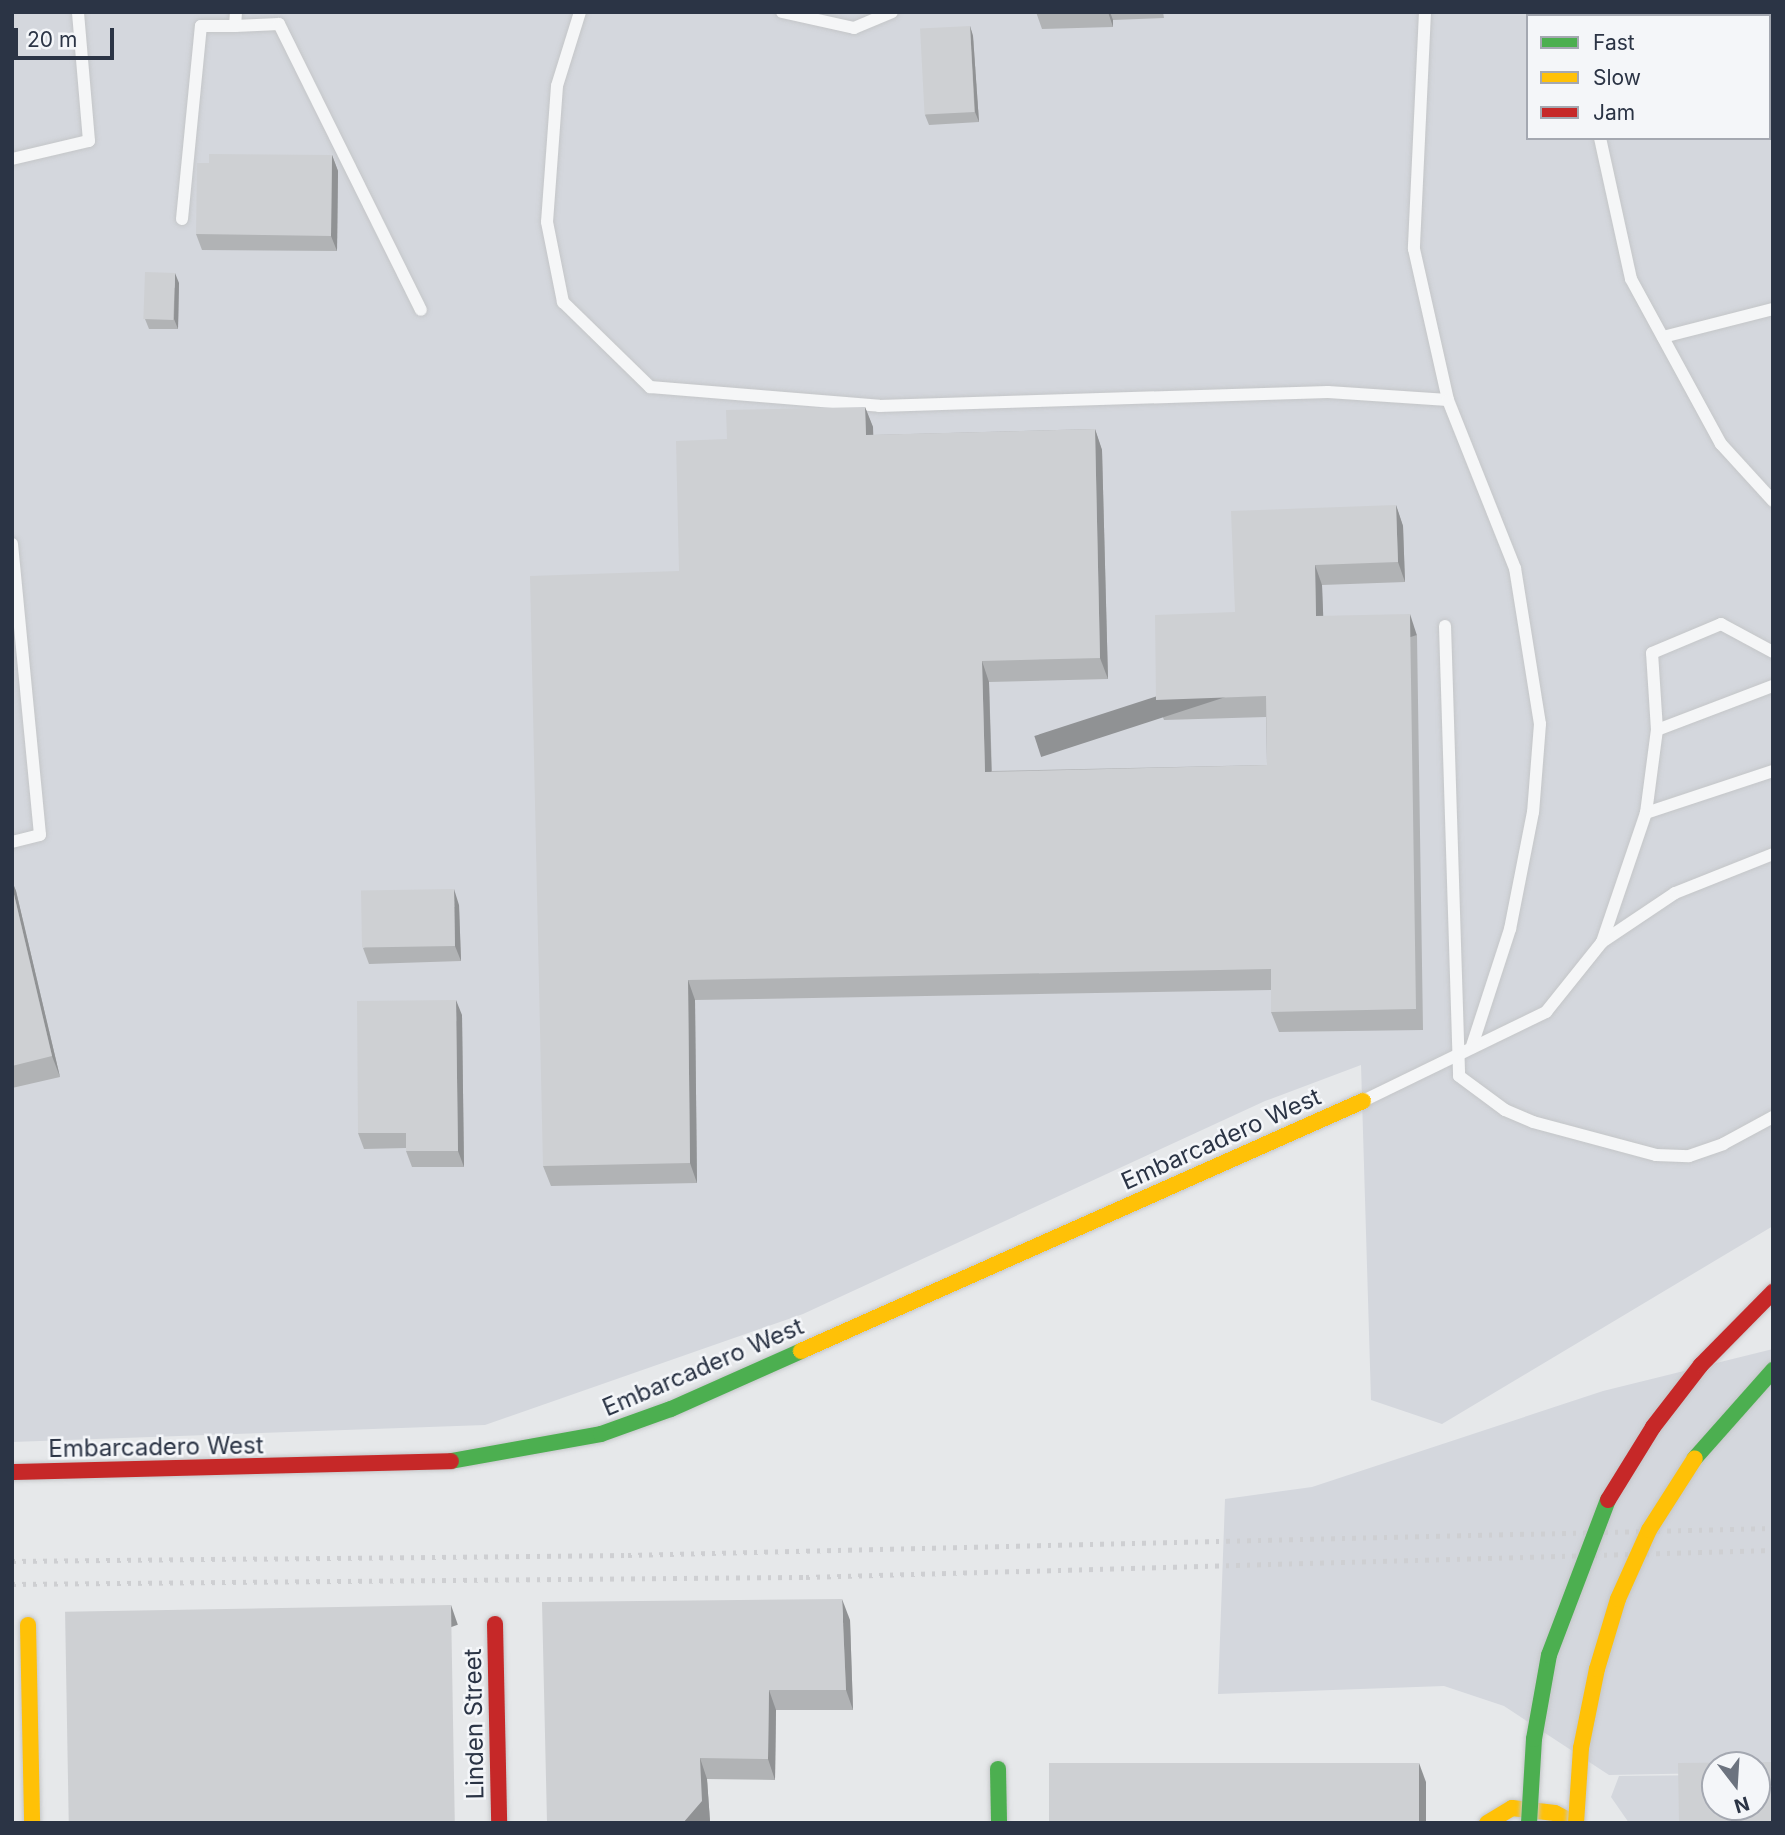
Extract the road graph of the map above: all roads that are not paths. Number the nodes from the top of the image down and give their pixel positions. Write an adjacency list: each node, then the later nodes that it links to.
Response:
1 (78, 12): 9 (lane)
2 (236, 12): 7 (lane)
3 (580, 12): 14 (lane)
4 (782, 12): 5 (lane)
5 (892, 12)
6 (1425, 12): 14 (lane)
7 (235, 26): 10 (lane); 12 (lane)
8 (1600, 140): 13 (lane)
9 (12, 159)
10 (182, 219)
11 (1773, 309): 13 (lane)
12 (421, 310)
13 (1663, 337): 15 (lane)
14 (1448, 400): 26 (lane)
15 (1773, 501)
16 (12, 544): 23 (lane)
17 (1445, 626): 27 (lane)
18 (1773, 652): 20 (lane)
19 (1773, 686): 20 (lane)
20 (1657, 730): 22 (lane)
21 (1773, 771): 22 (lane)
22 (1646, 813): 25 (lane)
23 (12, 842)
24 (1773, 854): 25 (lane)
25 (1602, 942): 26 (lane)
26 (1472, 1046): 27 (lane)
27 (1456, 1058): 28 (lane); 29 (lane)
28 (1363, 1101): 32 (street, Embarcadero West)
29 (1773, 1117)
30 (1773, 1292): 40 (street, bridge)
31 (1773, 1370): 41 (street, bridge)
32 (12, 1472)
33 (495, 1624): 37 (street, Linden Street)
34 (28, 1625): 36 (street)
35 (998, 1769): 38 (street)
36 (32, 1823)
37 (499, 1823)
38 (999, 1823)
39 (1487, 1823): 41 (street)
40 (1529, 1823)
41 (1575, 1823)

